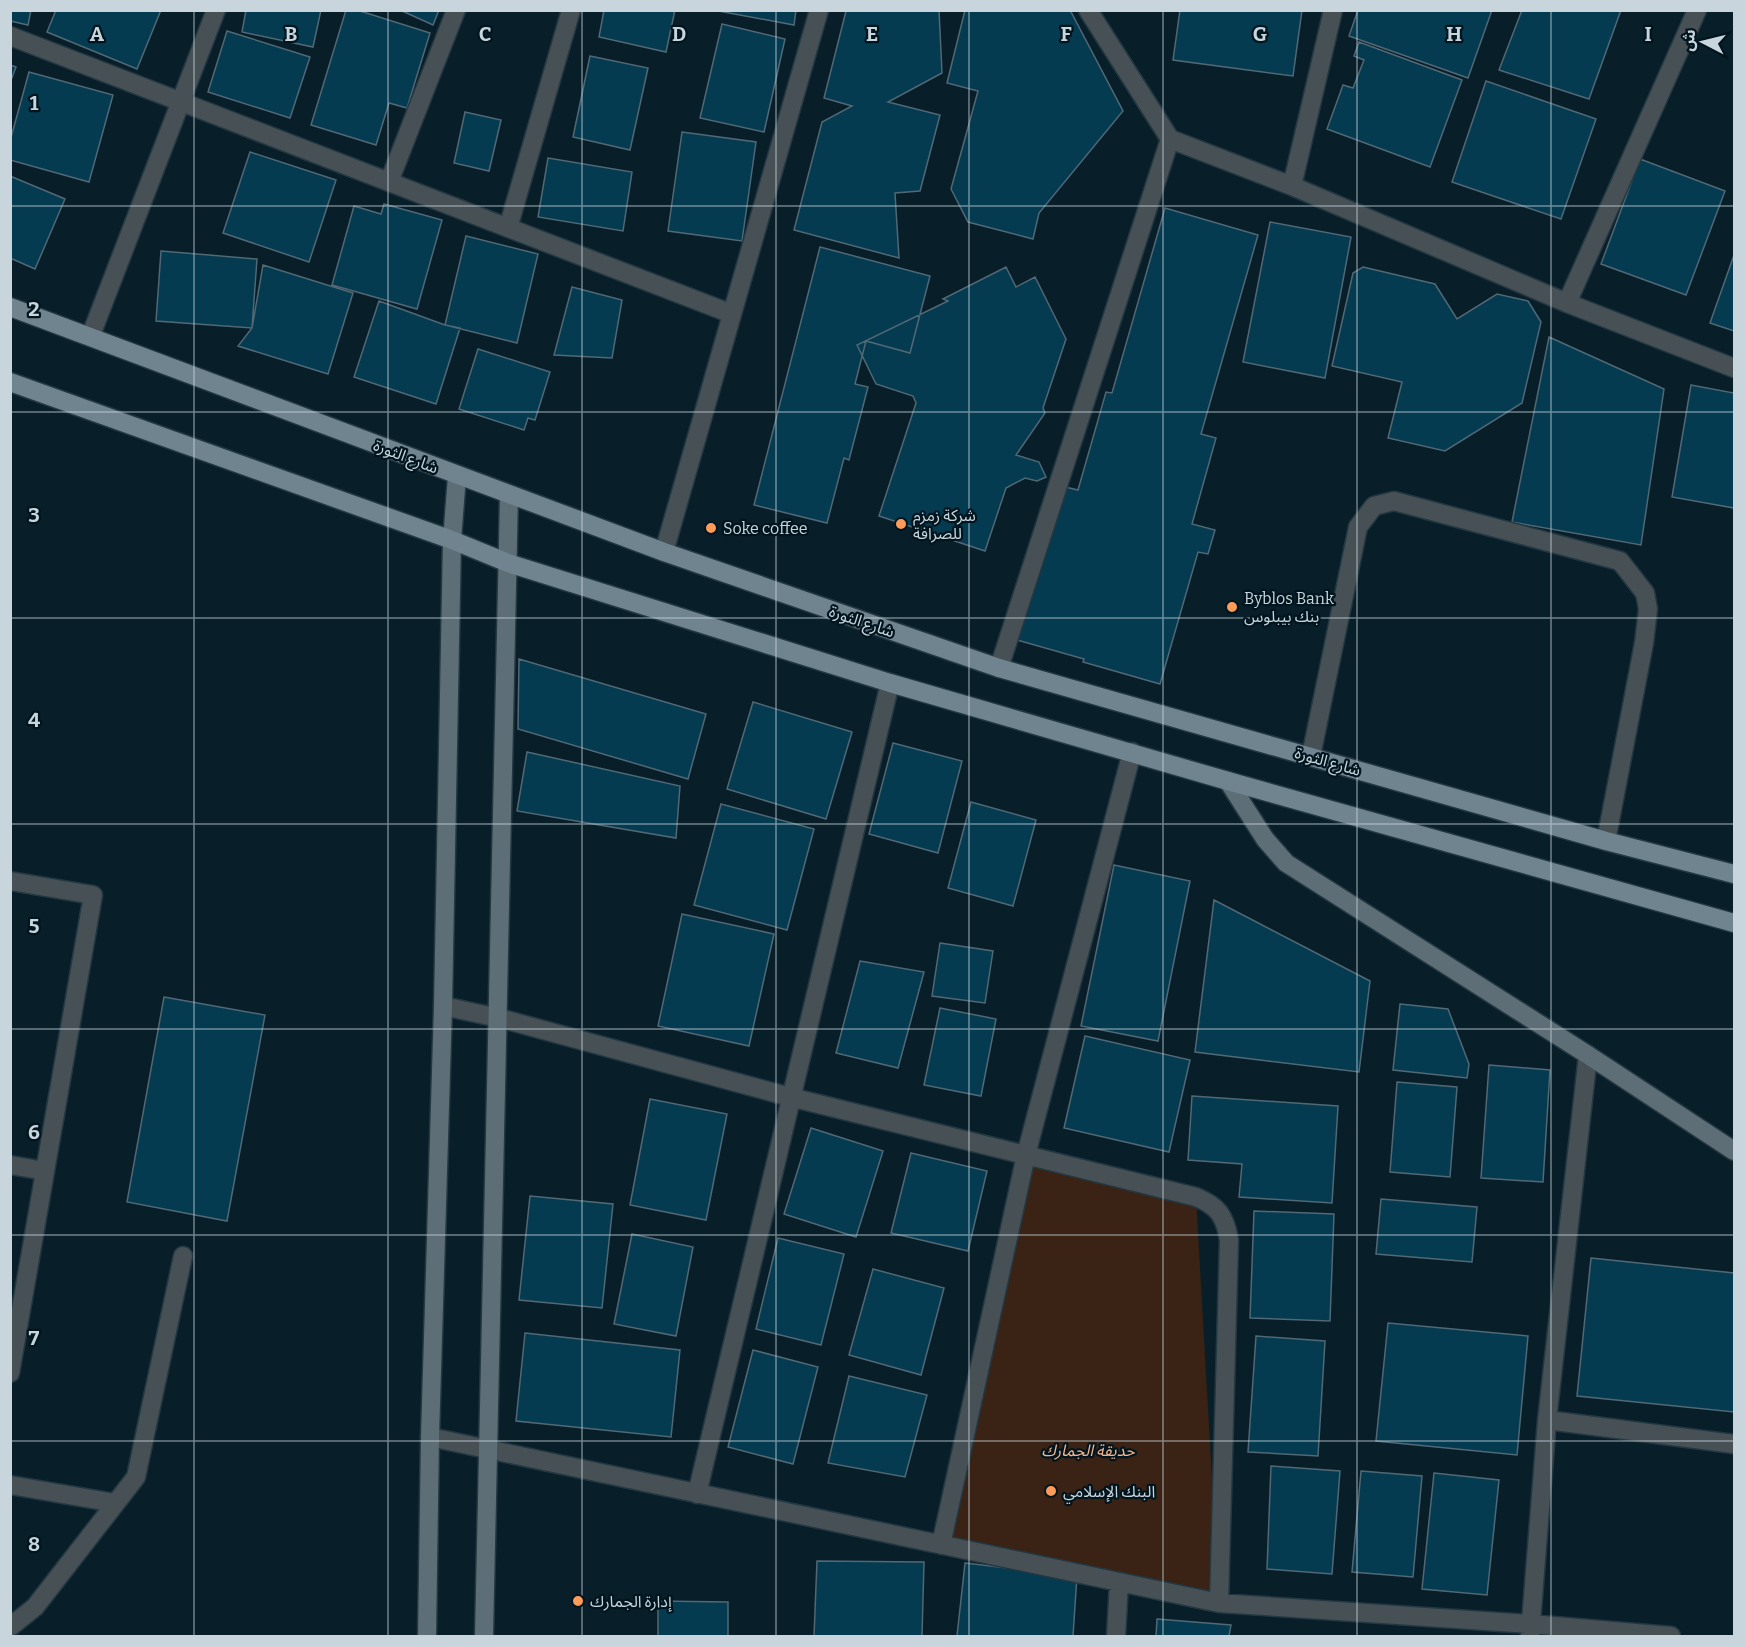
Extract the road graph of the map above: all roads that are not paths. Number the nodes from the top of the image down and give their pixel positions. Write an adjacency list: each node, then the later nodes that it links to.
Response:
1 (216, 10): 9 (street)
2 (456, 10): 11 (street)
3 (571, 10): 13 (street)
4 (819, 10): 16 (street)
5 (1088, 10): 10 (street)
6 (1333, 10): 12 (street)
7 (1697, 10): 14 (street)
8 (10, 36): 9 (street)
9 (182, 102): 11 (street); 17 (street)
10 (1170, 139): 12 (street); 25 (street)
11 (389, 182): 13 (street)
12 (1292, 186): 14 (street)
13 (508, 228): 16 (street)
14 (1568, 303): 18 (street)
15 (10, 307): 17 (main road, شارع الثورة)
16 (732, 314): 23 (street)
17 (90, 335): 20 (main road, شارع الثورة)
18 (1734, 368)
19 (10, 382): 22 (main road)
20 (458, 476): 21 (main road, شارع الثورة); 22 (street)
21 (509, 495): 23 (main road, شارع الثورة); 24 (street)
22 (452, 540): 24 (main road); 34 (street)
23 (664, 552): 25 (main road, شارع الثورة)
24 (508, 563): 26 (main road); 35 (street)
25 (999, 668): 28 (main road, شارع الثورة)
26 (890, 683): 27 (main road); 37 (street)
27 (1132, 752): 29 (main road); 39 (street)
28 (1311, 756): 30 (main road, شارع الثورة); 30 (street)
29 (1228, 781): 33 (main road); 36 (street)
30 (1606, 841): 31 (main road, شارع الثورة)
31 (1734, 874)
32 (10, 881): 41 (street)
33 (1734, 923)
34 (443, 1006): 35 (street); 45 (street)
35 (499, 1018): 37 (street); 47 (street)
36 (1588, 1055): 38 (street); 44 (street)
37 (790, 1097): 39 (street); 49 (street)
38 (1734, 1151)
39 (1026, 1155): 51 (street); 53 (street)
40 (10, 1165): 41 (street)
41 (45, 1171): 43 (street)
42 (183, 1256): 50 (street)
43 (10, 1373)
44 (1547, 1420): 46 (street); 55 (street)
45 (430, 1437): 47 (street); 56 (street)
46 (1734, 1444)
47 (487, 1450): 49 (street); 57 (street)
48 (10, 1485): 50 (street)
49 (697, 1494): 51 (street)
50 (115, 1503): 54 (street)
51 (941, 1545): 52 (street)
52 (1119, 1582): 53 (street); 58 (street)
53 (1219, 1603): 55 (street)
54 (10, 1627)
55 (1530, 1630): 59 (street)
56 (427, 1636)
57 (484, 1636)
58 (1116, 1636)
59 (1671, 1636)

